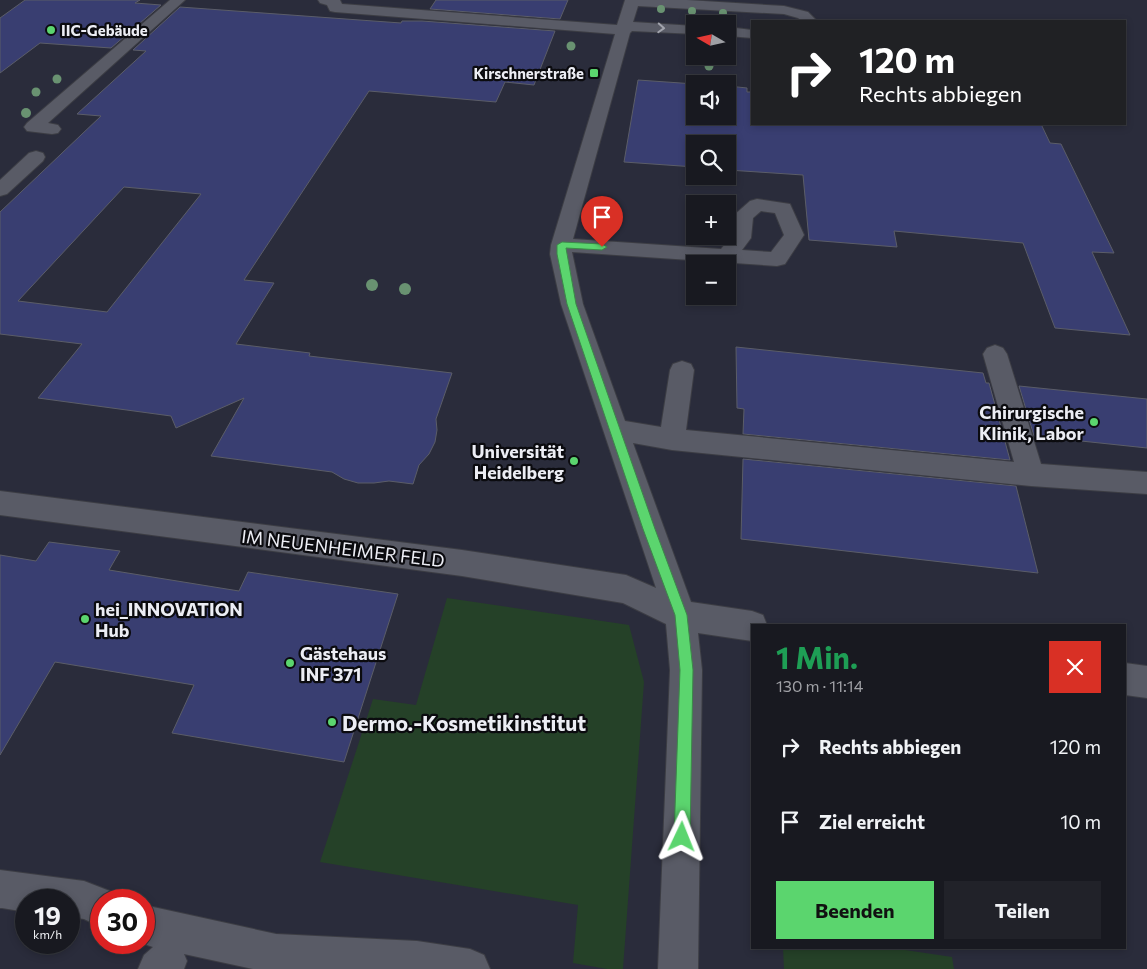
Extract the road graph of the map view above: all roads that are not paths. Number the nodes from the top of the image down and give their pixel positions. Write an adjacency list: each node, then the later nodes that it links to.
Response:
1 (178, 0): 11 (street)
2 (325, 0): 7 (street)
3 (632, 0): 4 (street); 7 (street)
4 (669, 1): 5 (street)
5 (712, 2): 6 (street)
6 (809, 20)
7 (626, 28): 8 (street, one-way to 8); 12 (street)
8 (686, 30)
9 (736, 33): 10 (street)
10 (751, 34)
11 (0, 190)
12 (562, 245): 13 (street); 16 (street)
13 (727, 255)
14 (995, 354): 18 (street)
15 (682, 370): 17 (street)
16 (615, 430): 17 (street); 21 (street)
17 (672, 438): 18 (street)
18 (1031, 475): 19 (street)
19 (1147, 483)
20 (0, 503): 21 (street, IM NEUENHEIMER FELD)
21 (681, 615): 22 (street, IM NEUENHEIMER FELD); 30 (street)
22 (751, 626)
23 (1126, 679): 24 (street)
24 (1147, 682)
25 (2, 889): 26 (street)
26 (90, 902)
27 (155, 927): 28 (street)
28 (416, 965): 29 (street)
29 (470, 969)
30 (678, 969)

